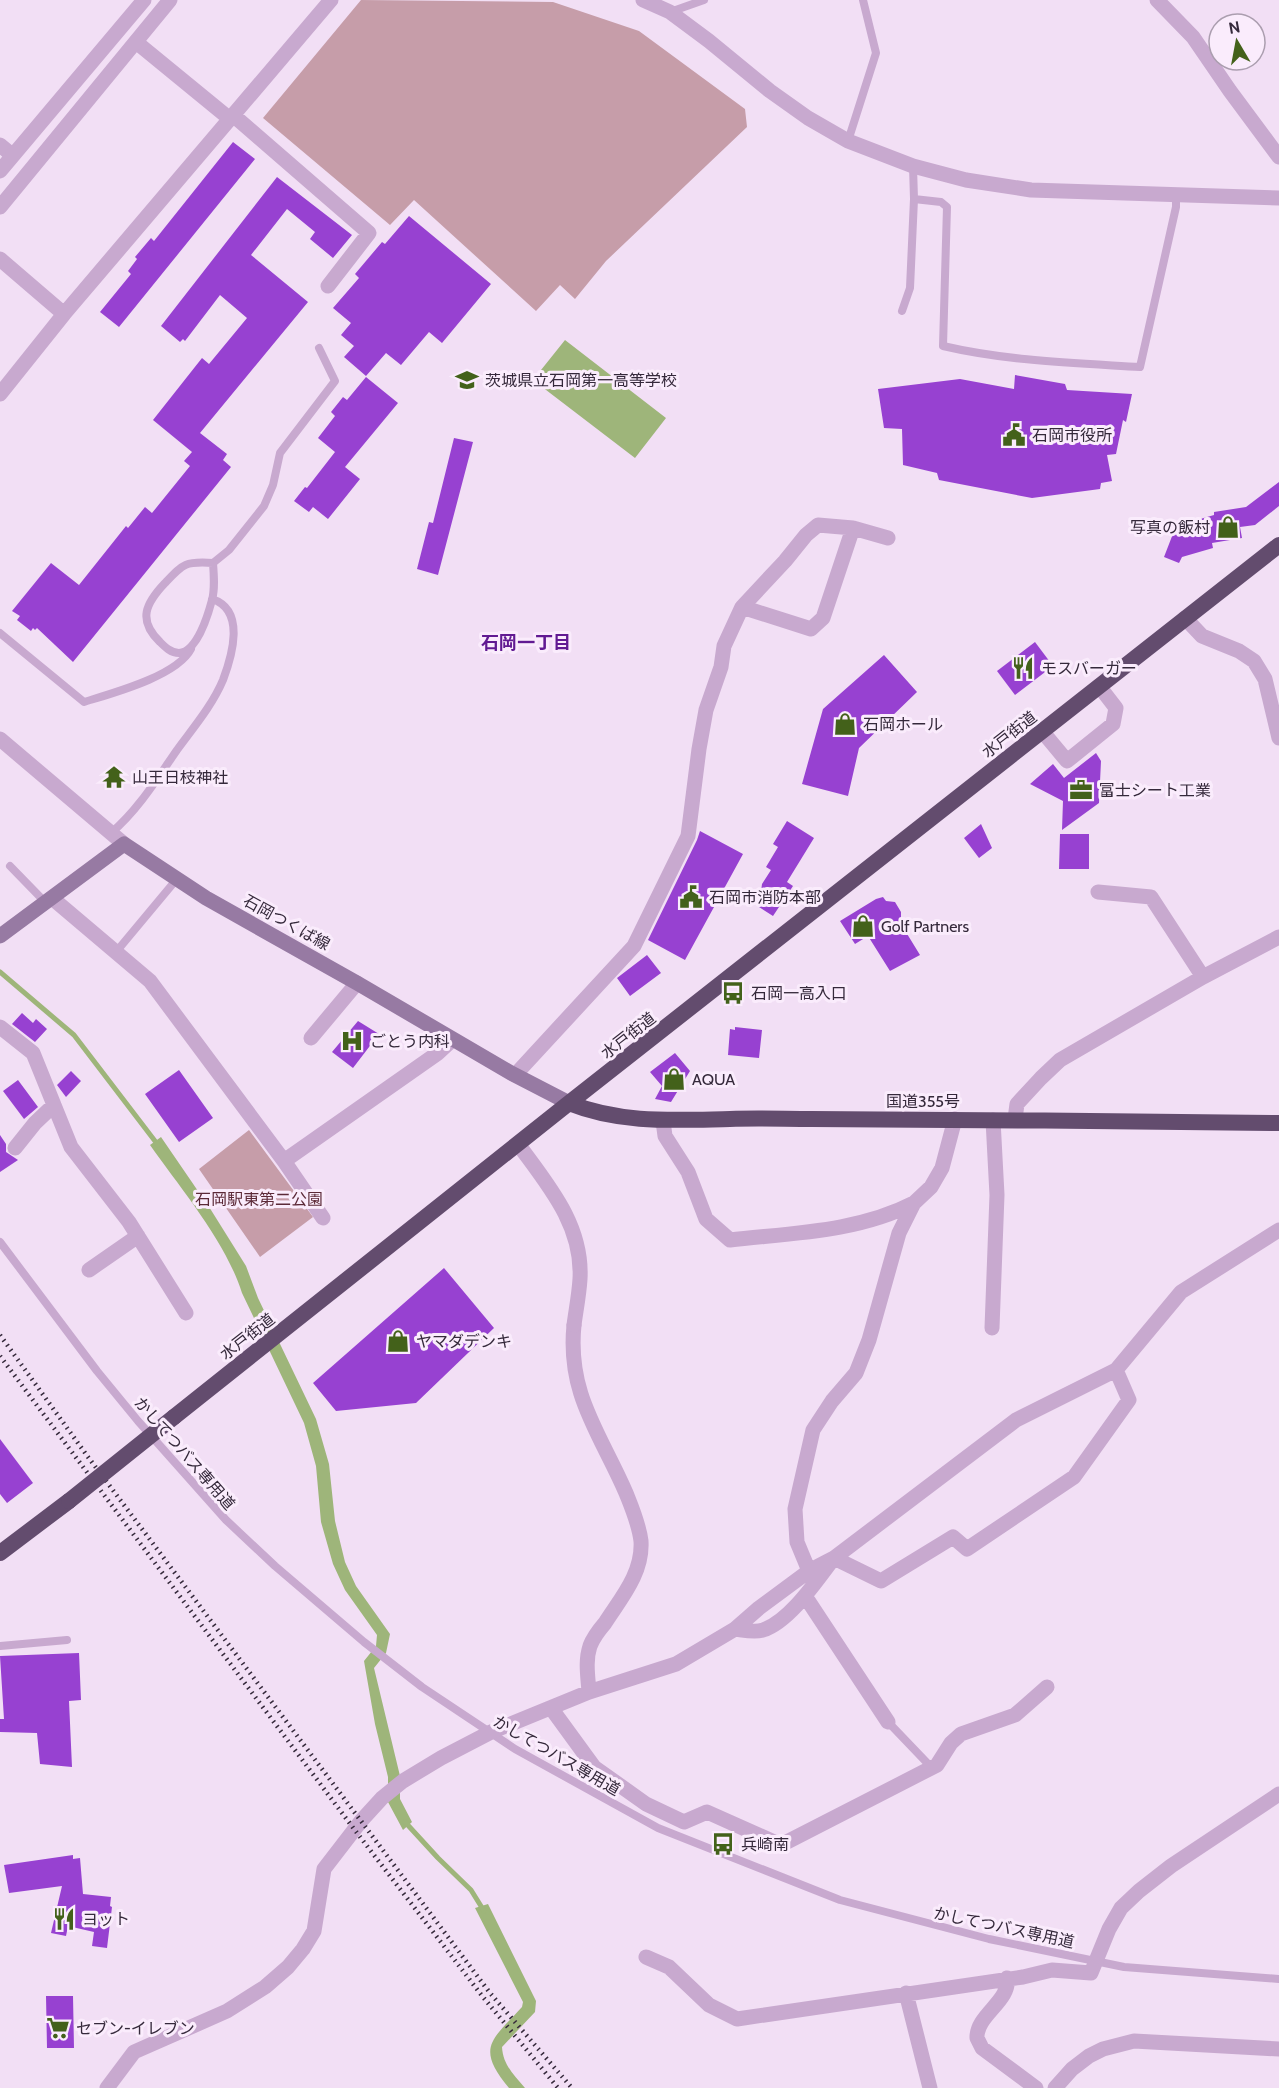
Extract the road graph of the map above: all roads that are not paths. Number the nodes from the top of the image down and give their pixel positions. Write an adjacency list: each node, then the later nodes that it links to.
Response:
1 (144, 0): 13 (street)
2 (170, 0): 9 (street)
3 (331, 0): 10 (street)
4 (643, 0): 8 (street)
5 (704, 0): 8 (lane)
6 (863, 0): 11 (lane)
7 (1157, 0): 14 (street)
8 (670, 12): 11 (street)
9 (136, 42): 10 (street); 20 (street)
10 (231, 117): 22 (street); 24 (street)
11 (848, 141): 15 (street)
12 (0, 145): 13 (street)
13 (12, 155): 16 (street)
14 (1279, 157)
15 (913, 166): 17 (street); 19 (lane)
16 (0, 171)
17 (1176, 193): 18 (street); 19 (lane)
18 (1279, 198)
19 (914, 199): 23 (lane)
20 (0, 207)
21 (0, 259): 24 (street)
22 (328, 286)
23 (902, 311)
24 (64, 314): 26 (street)
25 (320, 348): 30 (lane)
26 (0, 394)
27 (853, 528): 28 (street); 32 (street); 32 (street)
28 (888, 537)
29 (1279, 545): 33 (highway, 水戸街道)
30 (213, 564): 31 (lane); 35 (lane)
31 (212, 600): 35 (lane); 41 (lane)
32 (742, 607): 55 (street)
33 (1185, 618): 36 (highway, 水戸街道); 37 (street)
34 (0, 633): 35 (lane)
35 (191, 649)
36 (1099, 686): 38 (highway, 水戸街道); 38 (street)
37 (1276, 716): 39 (street)
38 (1042, 731): 56 (highway, 水戸街道)
39 (1279, 738)
40 (0, 739): 41 (street)
41 (111, 833): 42 (street)
42 (124, 844): 44 (main road, 石岡つくば線); 46 (main road)
43 (10, 866): 46 (lane)
44 (176, 880): 49 (lane); 51 (main road, 石岡つくば線)
45 (1098, 892): 50 (street)
46 (49, 901): 47 (main road); 49 (street)
47 (0, 936)
48 (1279, 937): 50 (street)
49 (116, 952): 65 (street)
50 (1203, 976): 59 (street)
51 (357, 983): 53 (street); 54 (main road, 石岡つくば線)
52 (0, 1027): 57 (street)
53 (311, 1038)
54 (452, 1040): 55 (main road, 石岡つくば線); 65 (street)
55 (515, 1075): 56 (main road, 石岡つくば線)
56 (569, 1104): 60 (highway, 国道355号); 63 (highway, 水戸街道)
57 (54, 1105): 64 (street); 69 (street)
58 (955, 1119): 60 (highway, 国道355号); 61 (highway, 国道355号); 66 (street)
59 (1015, 1119): 61 (highway, 国道355号); 62 (highway, 国道355号)
60 (663, 1120): 66 (street)
61 (993, 1120): 73 (street)
62 (1279, 1123)
63 (518, 1144): 75 (highway, 水戸街道, bridge); 83 (street)
64 (15, 1148)
65 (284, 1161): 67 (street)
66 (914, 1203): 77 (street)
67 (323, 1218)
68 (1279, 1230): 74 (street)
69 (138, 1236): 71 (street); 72 (street)
70 (0, 1242): 86 (lane, かしてつバス専用道)
71 (89, 1270)
72 (186, 1313)
73 (992, 1328)
74 (1116, 1370): 76 (street); 76 (street)
75 (0, 1554)
76 (834, 1558): 77 (street); 78 (street)
77 (809, 1571): 79 (street)
78 (805, 1596): 79 (street); 85 (street)
79 (735, 1629): 83 (street)
80 (67, 1640): 81 (lane)
81 (0, 1646)
82 (1047, 1687): 87 (street)
83 (589, 1692): 84 (street)
84 (551, 1708): 86 (street); 87 (street)
85 (888, 1722): 87 (lane)
86 (491, 1732): 90 (lane, かしてつバス専用道); 95 (street)
87 (932, 1768)
88 (1279, 1794): 90 (street)
89 (646, 1957): 93 (street)
90 (1097, 1961): 91 (street); 92 (lane, かしてつバス専用道)
91 (1007, 1978): 93 (street); 97 (street)
92 (1279, 1979)
93 (906, 1993): 96 (street)
94 (1279, 2049): 98 (street)
95 (106, 2088)
96 (930, 2088)
97 (1036, 2088)
98 (1055, 2088)

